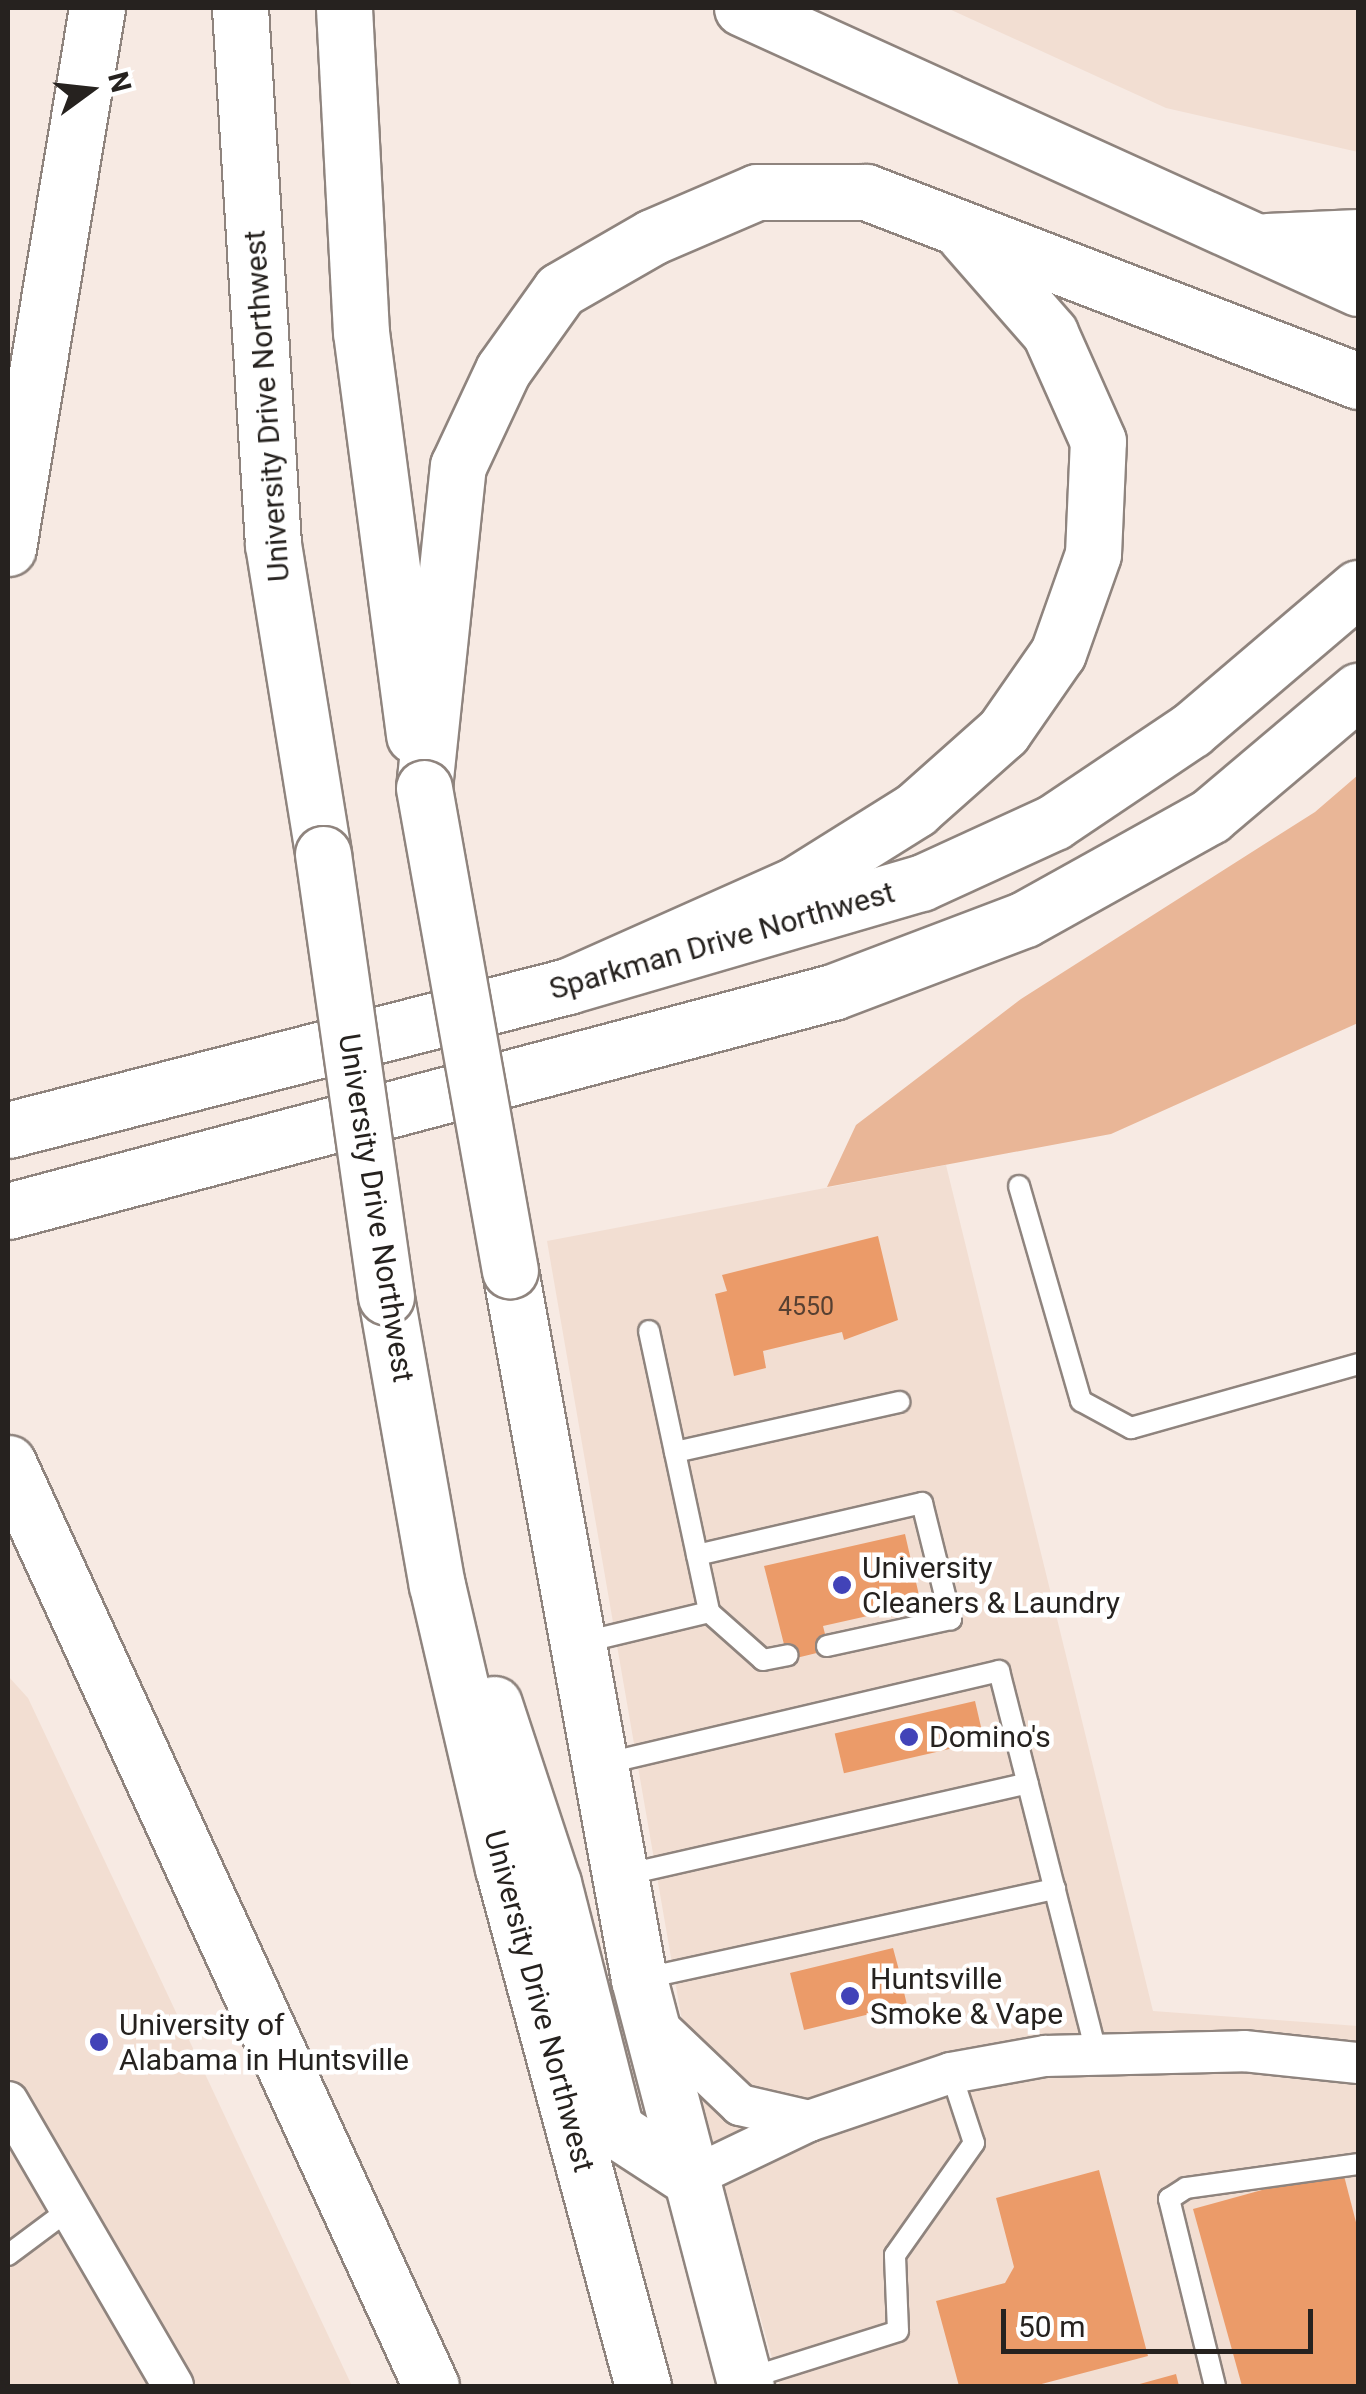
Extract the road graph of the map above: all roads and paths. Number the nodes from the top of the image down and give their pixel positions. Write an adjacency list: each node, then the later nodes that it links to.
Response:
1 (97, 8): 10 (main road)
2 (240, 8): 29 (main road, University Drive Northwest, bridge)
3 (344, 8): 13 (main road)
4 (742, 8): 7 (main road)
5 (963, 234): 9 (main road); 13 (main road); 14 (main road)
6 (1358, 237): 7 (main road)
7 (1265, 241): 8 (main road)
8 (1358, 288)
9 (1358, 381)
10 (8, 548)
11 (1358, 588): 14 (main road, Sparkman Drive Northwest)
12 (1358, 691): 17 (main road)
13 (424, 788): 27 (main road, bridge)
14 (568, 986): 15 (main road, Sparkman Drive Northwest)
15 (8, 1130)
16 (1020, 1186): 19 (lane)
17 (8, 1211)
18 (649, 1331): 21 (lane)
19 (1358, 1364)
20 (898, 1402): 21 (lane)
21 (675, 1452): 24 (lane)
22 (8, 1464): 25 (main road)
23 (8, 1527): 25 (main road)
24 (697, 1555): 26 (lane); 28 (lane)
25 (58, 1574): 47 (main road)
26 (709, 1612): 27 (lane); 30 (lane)
27 (573, 1644): 31 (main road)
28 (828, 1646)
29 (452, 1650): 42 (main road); 48 (main road, University Drive Northwest)
30 (788, 1655)
31 (596, 1766): 32 (lane); 33 (main road)
32 (1028, 1783): 33 (lane); 34 (lane)
33 (618, 1877): 35 (main road)
34 (1055, 1888): 35 (lane); 36 (lane)
35 (642, 1996): 40 (street); 42 (main road)
36 (1096, 2051): 37 (street); 38 (street)
37 (1358, 2063)
38 (951, 2073): 40 (street); 45 (lane)
39 (8, 2102): 43 (street)
40 (810, 2121): 42 (street)
41 (1358, 2164): 49 (lane)
42 (690, 2178): 45 (main road)
43 (72, 2208): 44 (lane); 46 (street)
44 (8, 2255)
45 (746, 2383)
46 (174, 2386)
47 (431, 2386)
48 (643, 2386)
49 (1214, 2386)

